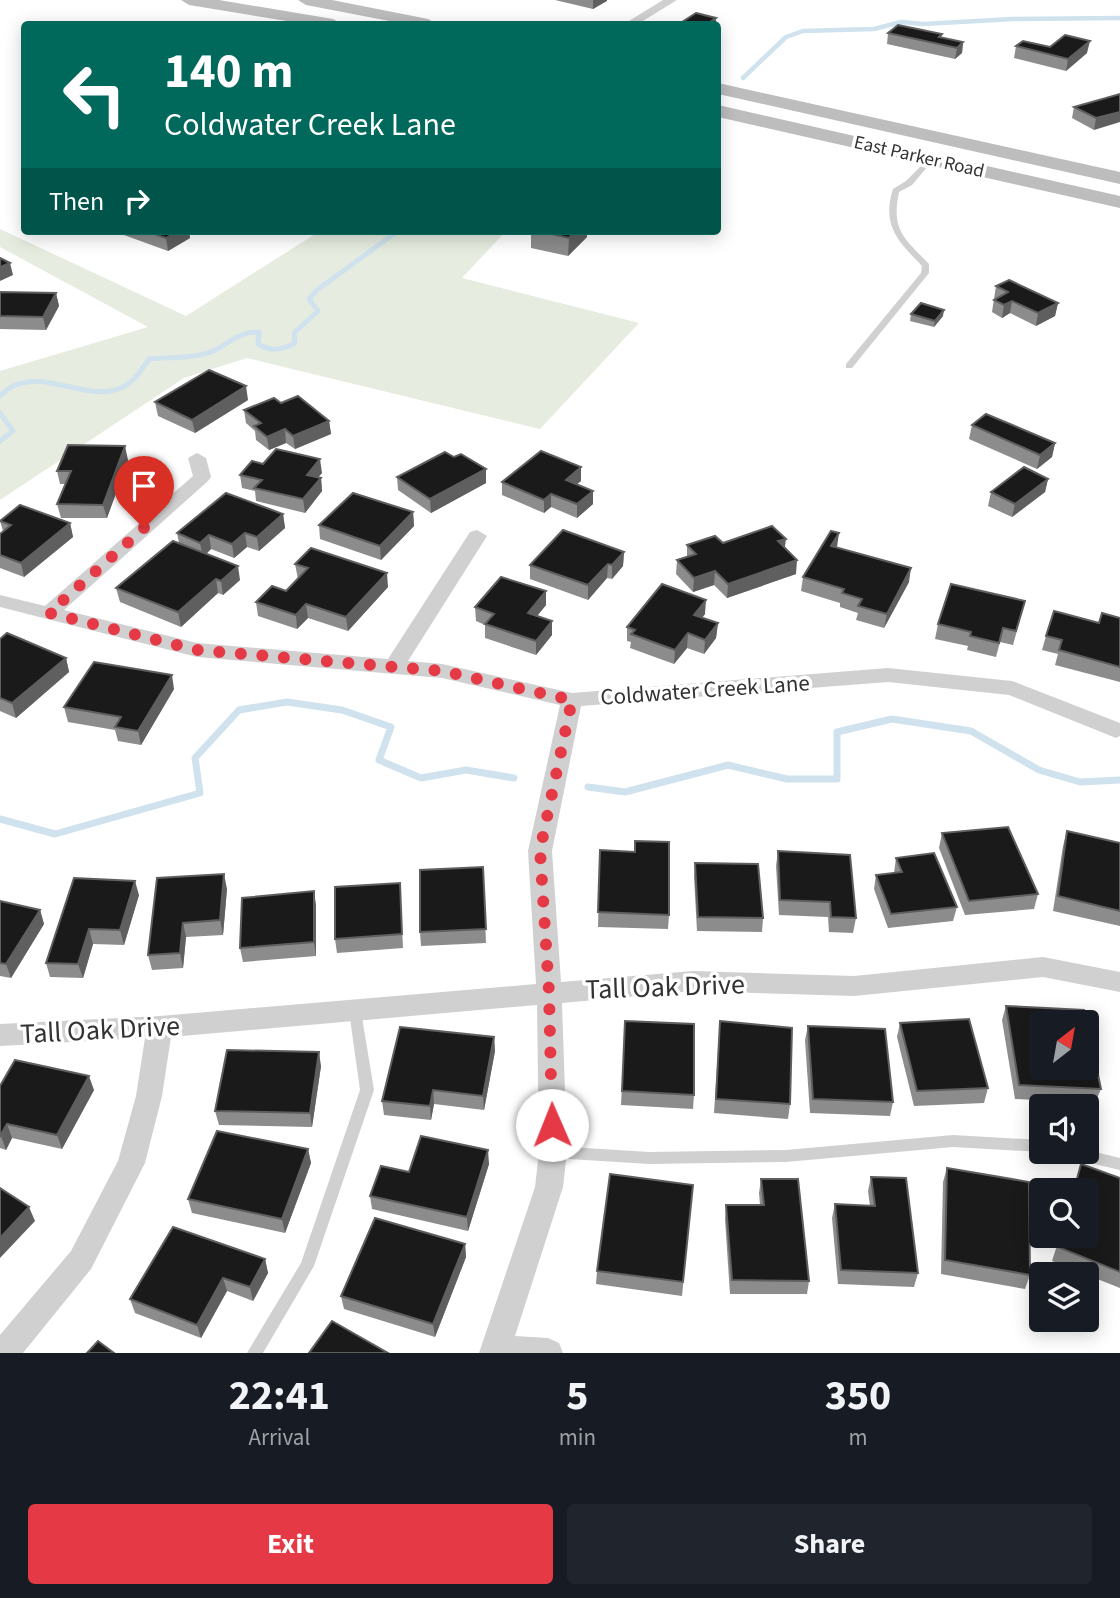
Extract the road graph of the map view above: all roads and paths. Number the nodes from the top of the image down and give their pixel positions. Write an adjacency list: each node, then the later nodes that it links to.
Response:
1 (192, 0): 4 (main road)
2 (306, 0): 5 (main road)
3 (671, 0): 6 (street)
4 (315, 21)
5 (413, 21)
6 (636, 21)
7 (721, 90): 10 (main road, East Parker Road)
8 (721, 112): 9 (main road, East Parker Road)
9 (931, 159): 11 (main road, East Parker Road); 12 (lane)
10 (1120, 178)
11 (1120, 202)
12 (849, 366)
13 (197, 458): 16 (street)
14 (477, 536): 17 (street)
15 (0, 601): 16 (street, Coldwater Creek Lane)
16 (49, 613): 17 (street, Coldwater Creek Lane)
17 (394, 667): 18 (street, Coldwater Creek Lane)
18 (572, 700): 19 (street, Coldwater Creek Lane); 21 (street)
19 (1116, 730)
20 (1120, 982): 21 (street, Tall Oak Drive)
21 (549, 992): 22 (street, Tall Oak Drive); 26 (street)
22 (355, 1011): 23 (street, Tall Oak Drive); 31 (lane)
23 (160, 1027): 24 (street, Tall Oak Drive); 30 (street)
24 (0, 1035)
25 (1029, 1145): 26 (lane)
26 (553, 1152): 29 (street)
27 (1099, 1159): 28 (lane)
28 (1120, 1164)
29 (495, 1351): 32 (street)
30 (4, 1353)
31 (255, 1353)
32 (548, 1353)

